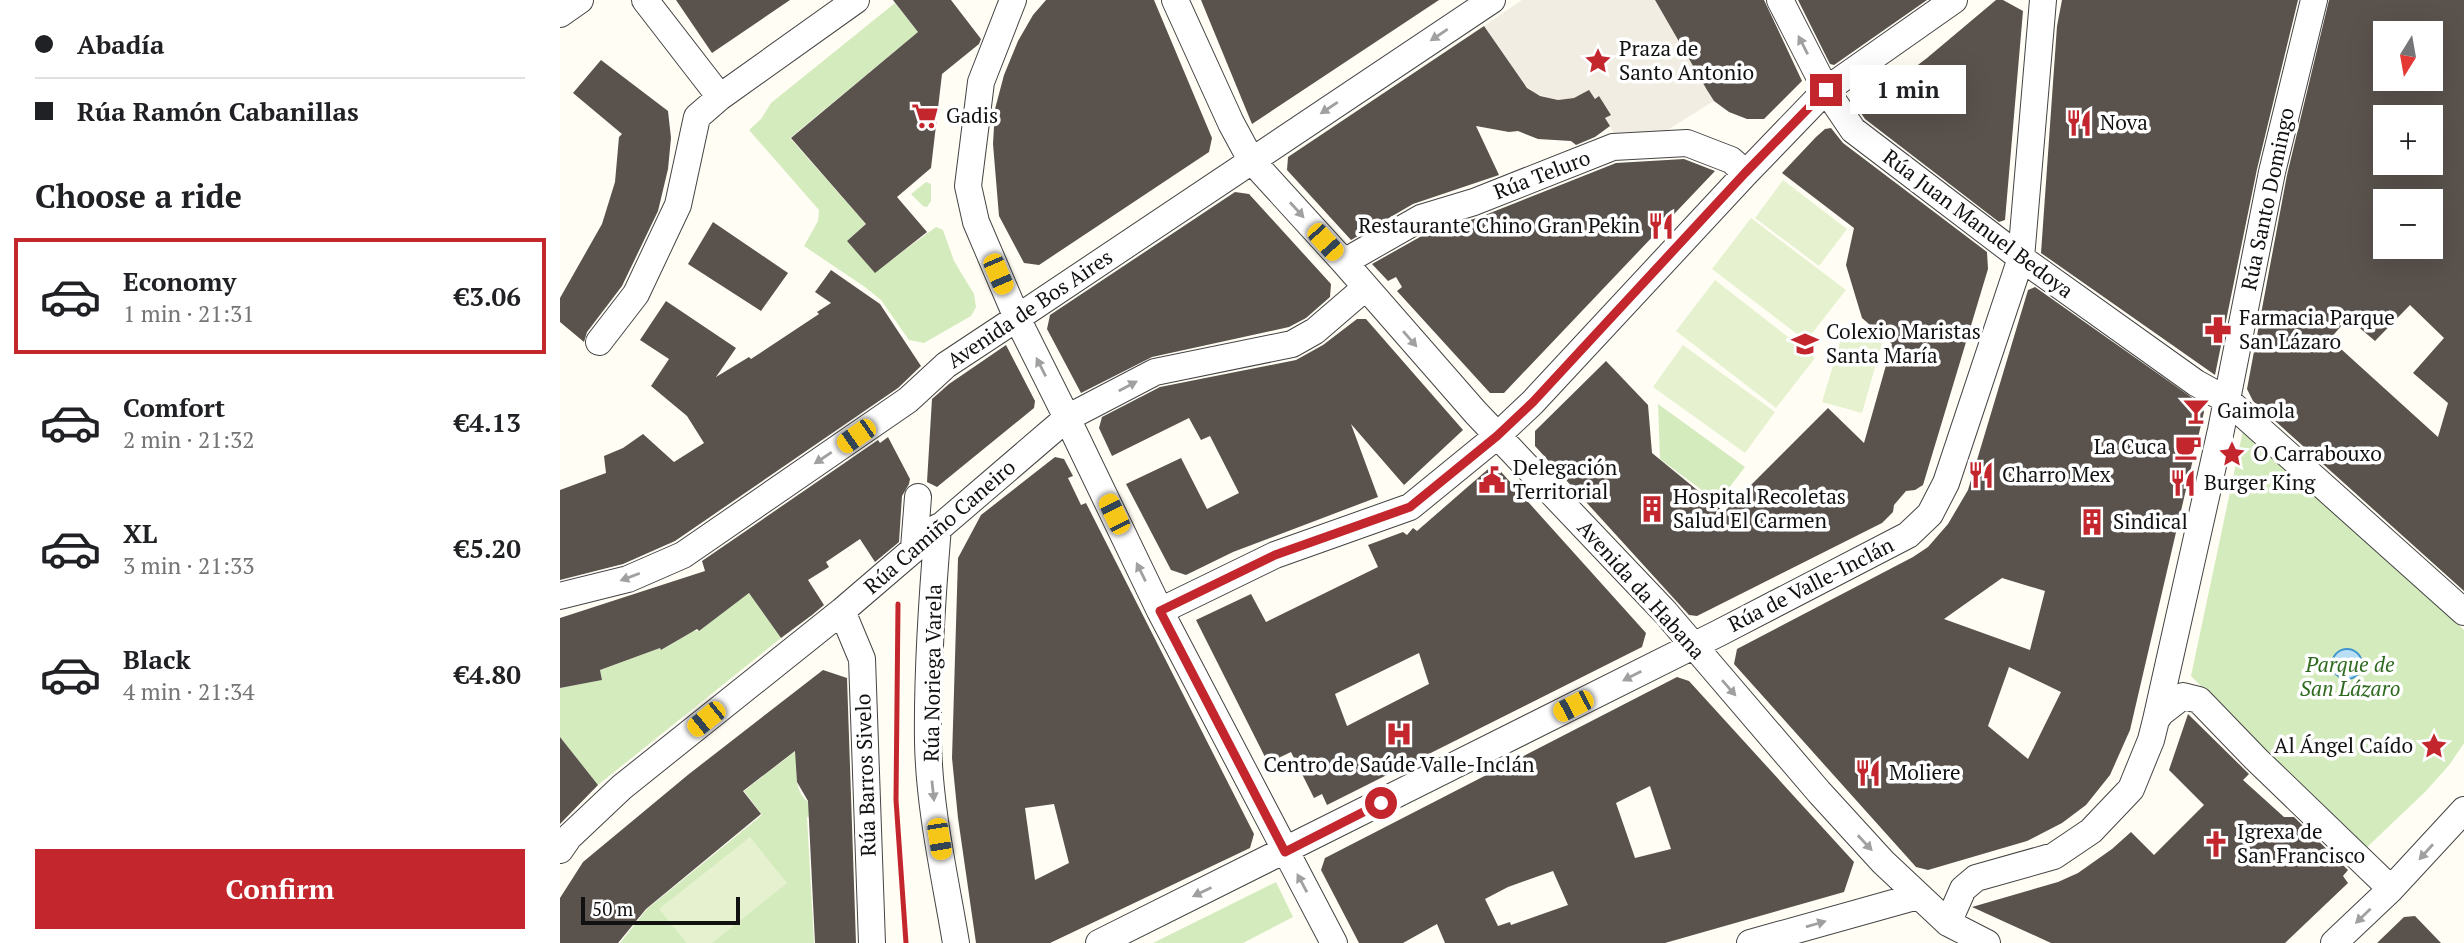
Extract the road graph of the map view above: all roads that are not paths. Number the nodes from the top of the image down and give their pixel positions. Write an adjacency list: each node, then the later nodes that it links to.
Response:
1 (580, 0): 11 (street)
2 (645, 0): 13 (street)
3 (856, 0): 13 (street)
4 (1013, 0): 19 (street)
5 (1175, 0): 14 (street, Avenida da Habana)
6 (1492, 0): 14 (street, Avenida de Bos Aires, one-way to 14)
7 (1780, 0): 12 (street, Rúa Juan Manuel Bedoya, one-way to 7)
8 (1954, 0): 12 (street)
9 (2043, 0): 16 (street, Rúa de Valle-Inclán)
10 (2314, 0): 21 (street, Rúa Santo Domingo)
11 (560, 14)
12 (1826, 90): 15 (street); 16 (street, Rúa Juan Manuel Bedoya)
13 (720, 97): 20 (street)
14 (1251, 160): 17 (street, Avenida da Habana, one-way to 17); 19 (street, Avenida de Bos Aires)
15 (1745, 173): 17 (street, Rúa Teluro); 23 (street)
16 (2021, 258): 21 (street, Rúa Juan Manuel Bedoya); 31 (street, Rúa de Valle-Inclán)
17 (1344, 262): 18 (street, Avenida da Habana)
18 (1365, 288): 22 (street, Rúa Camiño Caneiro, one-way to 18); 23 (street, Avenida da Habana, one-way to 23)
19 (1017, 318): 22 (street, one-way to 19); 27 (street, Avenida de Bos Aires, one-way to 27)
20 (599, 342)
21 (2227, 400): 30 (street, Rúa Juan Manuel Bedoya); 32 (street)
22 (1068, 418): 25 (street, Rúa Camiño Caneiro); 29 (street, one-way to 22)
23 (1497, 436): 29 (street); 31 (street, Avenida da Habana)
24 (918, 498): 26 (street)
25 (938, 527): 26 (street, Rúa Camiño Caneiro); 40 (street, Rúa Noriega Varela, one-way to 40)
26 (914, 548): 28 (street, Rúa Camiño Caneiro)
27 (560, 596)
28 (842, 611): 34 (street, Rúa Camiño Caneiro); 39 (street, Rúa Barros Sivelo)
29 (1160, 611): 35 (street)
30 (2464, 612)
31 (1693, 646): 35 (street, Rúa de Valle-Inclán, one-way to 35); 37 (street, Avenida da Habana, one-way to 37)
32 (2156, 720): 36 (street); 38 (street)
33 (2464, 810): 36 (street, one-way to 36)
34 (560, 850)
35 (1285, 852): 41 (street, Rúa de Valle-Inclán, one-way to 41); 42 (street, one-way to 35)
36 (2391, 889): 45 (street, one-way to 45)
37 (1918, 896): 38 (street, Avenida da Habana); 43 (street, one-way to 37)
38 (1952, 931): 44 (street, Avenida da Habana)
39 (872, 943)
40 (956, 943)
41 (1099, 943)
42 (1334, 943)
43 (1750, 943)
44 (1987, 943)
45 (2334, 943)

